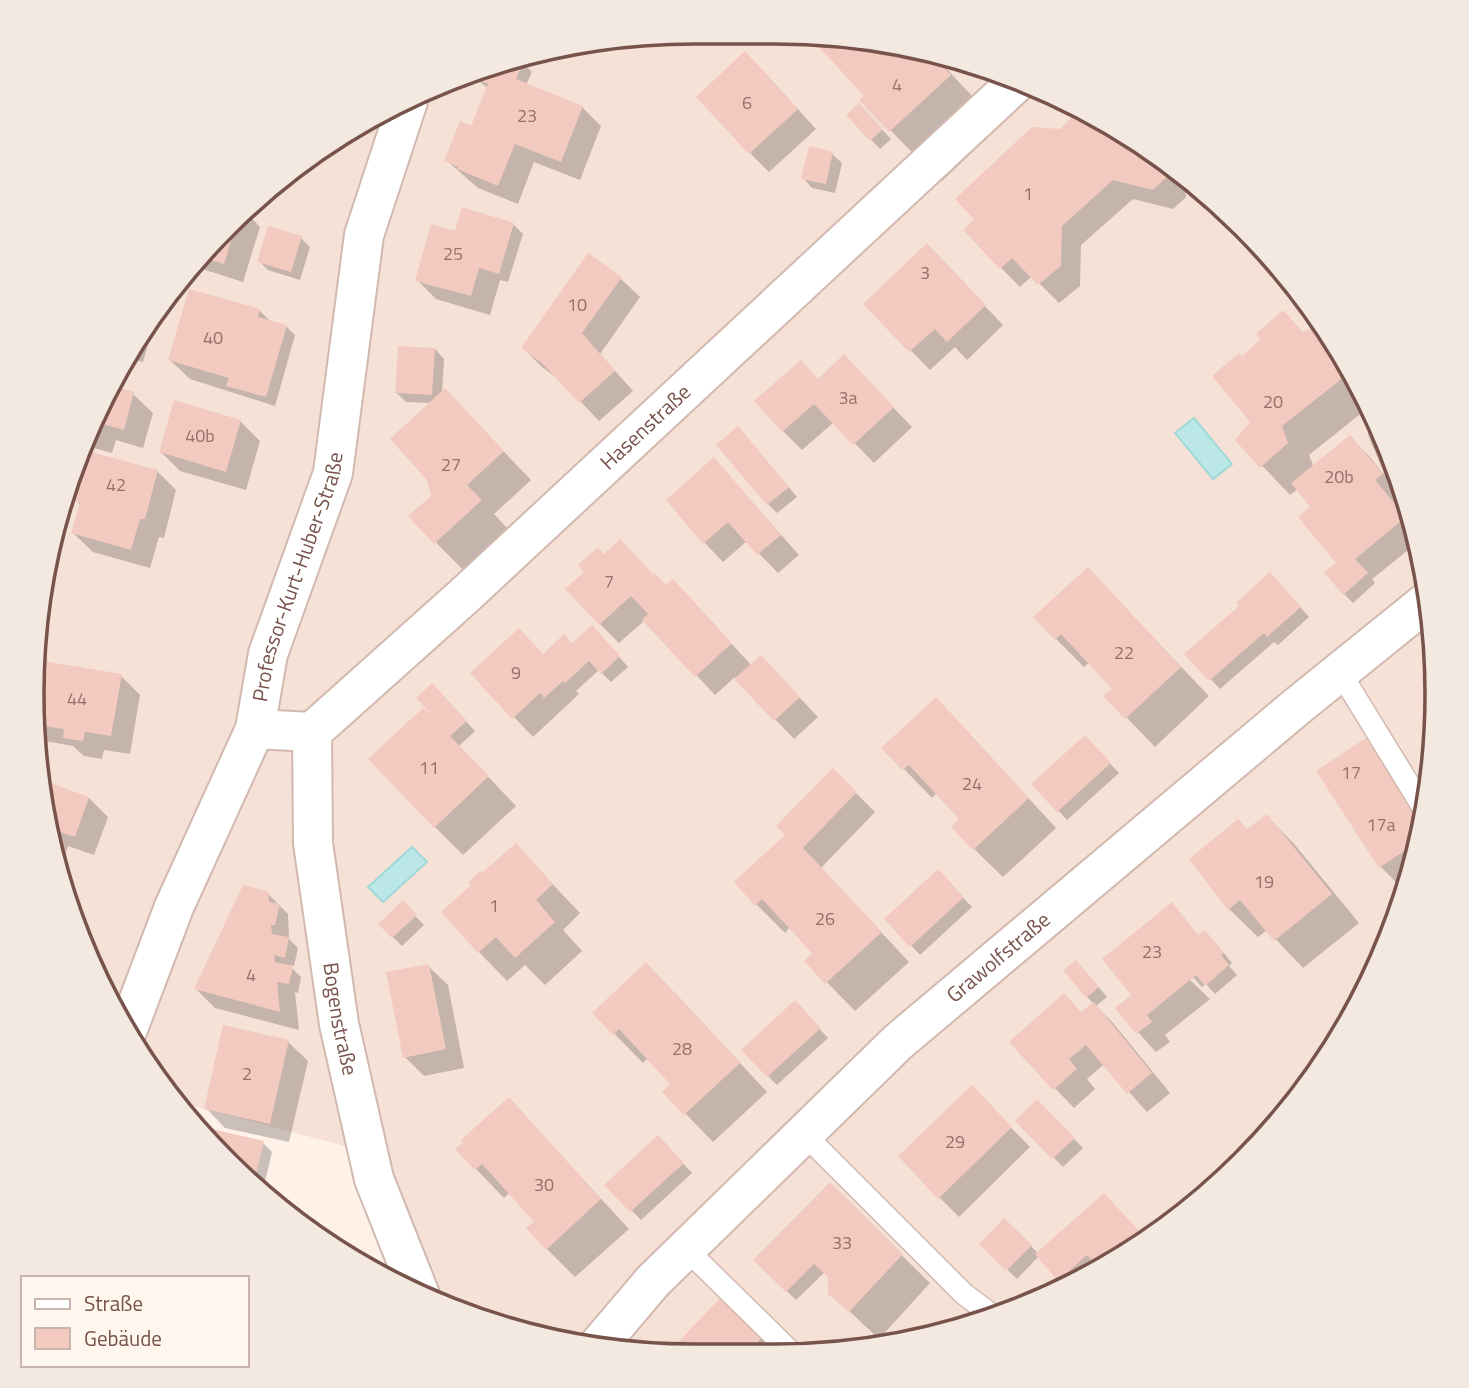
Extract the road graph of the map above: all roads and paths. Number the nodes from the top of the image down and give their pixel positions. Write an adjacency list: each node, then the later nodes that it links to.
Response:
1 (1011, 88): 6 (street, Hasenstraße)
2 (404, 112): 5 (street, Professor-Kurt-Huber-Straße)
3 (1420, 607): 4 (street, Grawolfstraße)
4 (1340, 672): 7 (lane); 9 (street, Grawolfstraße)
5 (255, 729): 6 (street); 8 (street, Professor-Kurt-Huber-Straße)
6 (312, 732): 11 (street, Bogenstraße)
7 (1417, 797)
8 (131, 1020)
9 (803, 1133): 10 (street, Grawolfstraße); 12 (lane)
10 (687, 1250): 13 (street, Grawolfstraße); 14 (lane)
11 (414, 1281)
12 (985, 1310)
13 (604, 1338)
14 (783, 1344)

